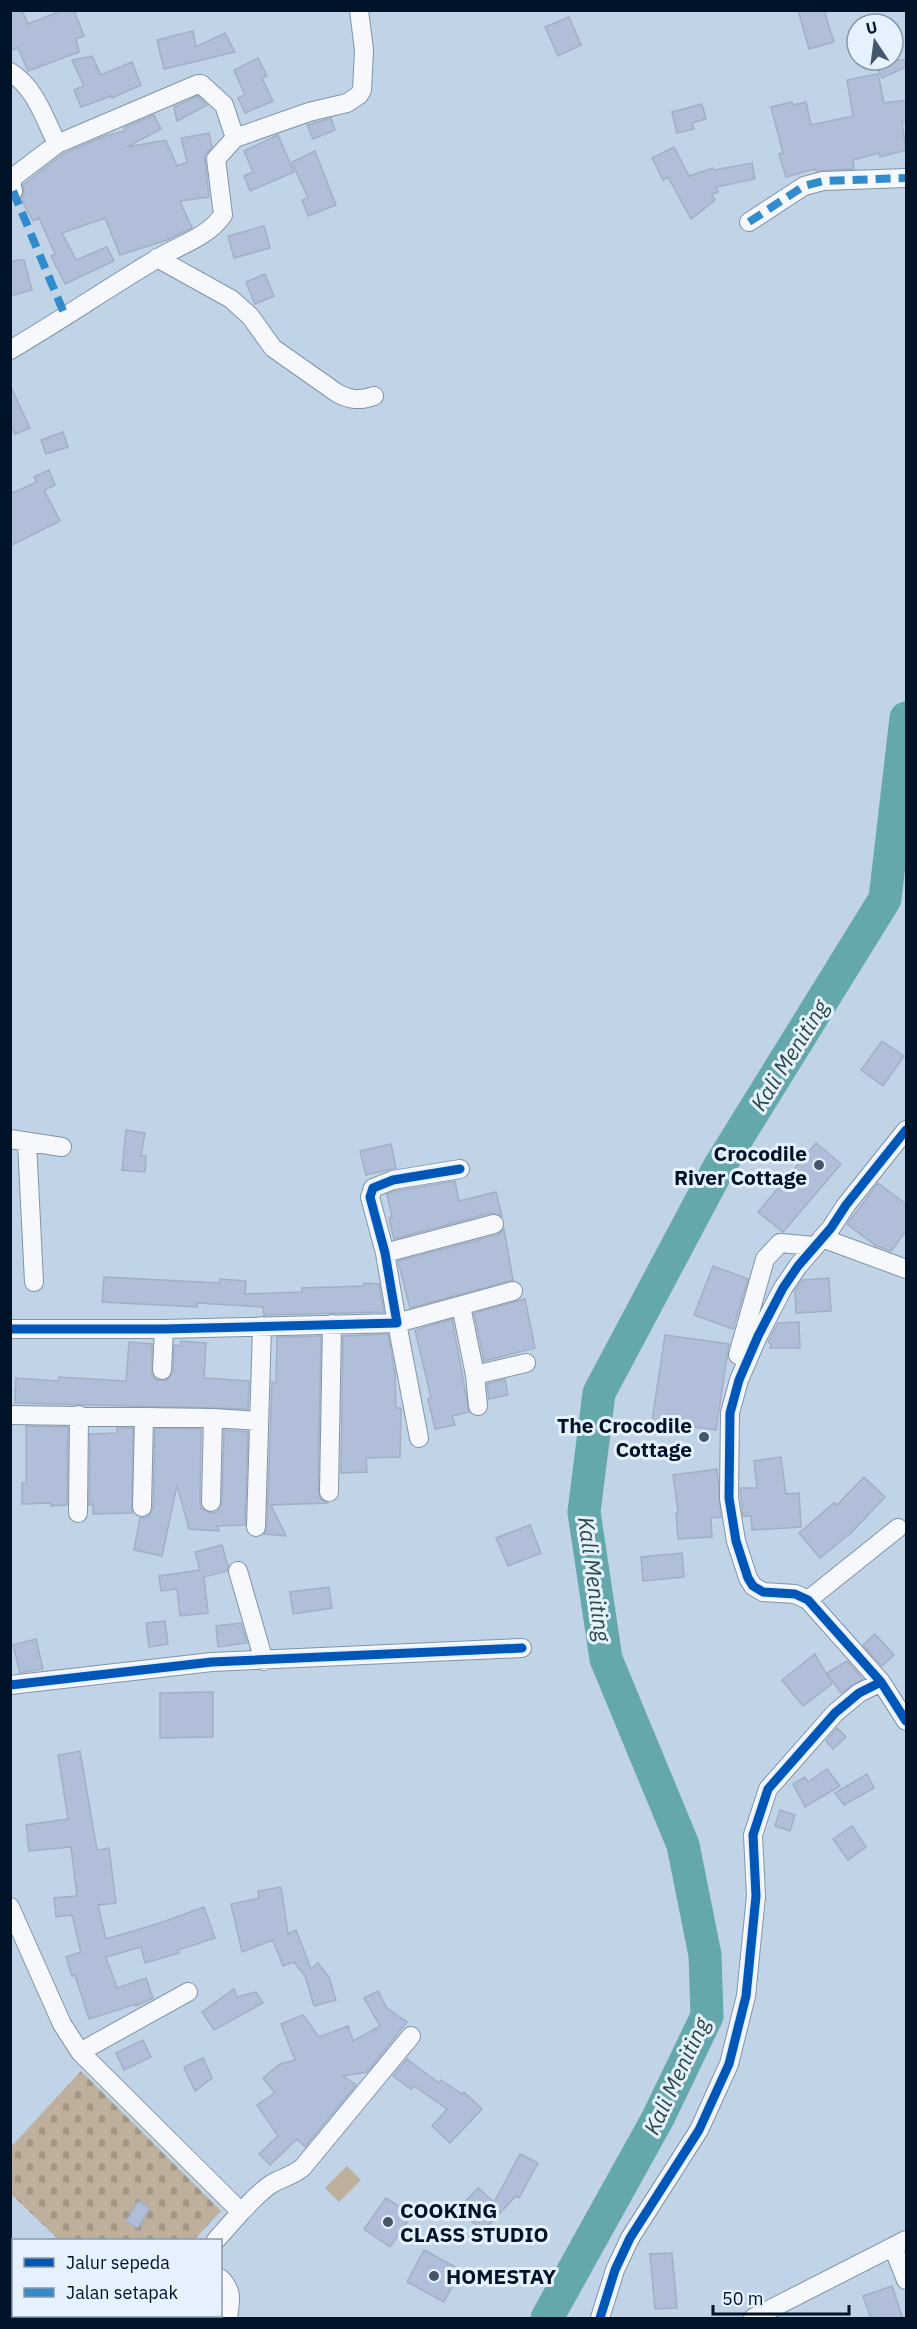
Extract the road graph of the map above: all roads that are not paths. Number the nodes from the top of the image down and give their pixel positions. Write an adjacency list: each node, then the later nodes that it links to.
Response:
1 (362, 11): 3 (street)
2 (10, 72): 4 (street)
3 (235, 138): 4 (street); 8 (street)
4 (57, 144): 6 (street)
5 (906, 178): 7 (street)
6 (13, 191)
7 (748, 222)
8 (157, 258): 9 (street); 10 (street)
9 (10, 350)
10 (374, 396)
11 (906, 1130): 16 (street)
12 (19, 1140): 13 (street); 19 (street)
13 (62, 1147)
14 (460, 1169): 17 (street)
15 (494, 1224): 17 (street)
16 (818, 1242): 18 (street); 27 (street); 45 (street)
17 (385, 1253): 22 (street)
18 (906, 1269)
19 (34, 1282)
20 (513, 1291): 21 (street)
21 (461, 1306): 22 (street); 30 (street)
22 (397, 1323): 23 (street); 37 (street)
23 (332, 1324): 24 (street); 38 (street)
24 (262, 1326): 26 (street); 36 (street)
25 (10, 1329): 26 (street)
26 (164, 1329): 29 (street)
27 (738, 1355)
28 (526, 1363): 30 (street)
29 (162, 1370)
30 (475, 1375): 31 (street)
31 (478, 1406)
32 (10, 1415): 33 (street)
33 (79, 1415): 34 (street); 41 (street)
34 (144, 1418): 35 (street); 40 (street)
35 (213, 1418): 36 (street); 39 (street)
36 (260, 1421): 42 (street)
37 (419, 1438)
38 (329, 1492)
39 (211, 1502)
40 (142, 1507)
41 (78, 1513)
42 (256, 1527)
43 (898, 1528): 45 (street)
44 (238, 1571): 47 (street)
45 (808, 1600): 48 (street)
46 (522, 1648): 47 (street)
47 (264, 1661): 49 (street)
48 (881, 1682): 50 (street); 61 (street)
49 (10, 1685)
50 (906, 1721)
51 (10, 1906): 54 (street)
52 (188, 1992): 54 (street)
53 (411, 2036): 55 (street)
54 (80, 2052): 55 (street)
55 (241, 2212): 56 (street)
56 (218, 2239)
57 (900, 2244): 59 (street); 62 (street)
58 (222, 2280): 60 (street)
59 (906, 2280)
60 (228, 2319)
61 (600, 2319)
62 (753, 2319)

